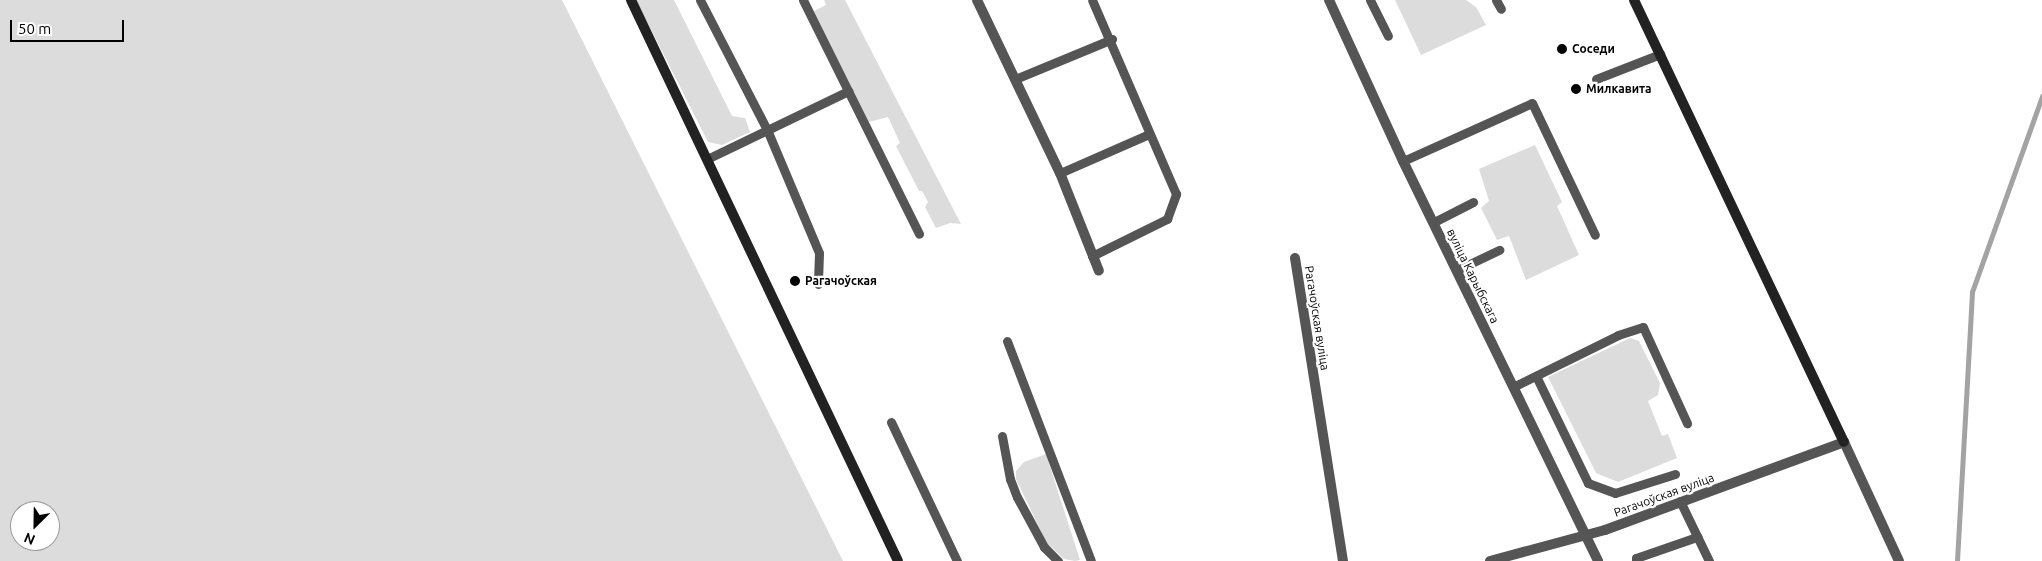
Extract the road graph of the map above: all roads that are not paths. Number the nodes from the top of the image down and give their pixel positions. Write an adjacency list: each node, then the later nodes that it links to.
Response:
1 (631, 0): 19 (main road)
2 (700, 0): 17 (lane)
3 (803, 0): 16 (lane)
4 (977, 0): 14 (street)
5 (1092, 0): 12 (lane)
6 (1329, 0): 20 (street, вуліца Карыбскага)
7 (1370, 0): 11 (lane)
8 (1496, 0): 10 (lane)
9 (1634, 0): 13 (main road)
10 (1501, 10)
11 (1388, 36)
12 (1112, 39): 14 (lane); 18 (lane)
13 (1660, 54): 15 (lane); 38 (main road)
14 (1015, 79): 21 (street)
15 (1596, 79)
16 (848, 92): 17 (lane); 24 (lane)
17 (768, 132): 19 (lane); 31 (lane)
18 (1149, 134): 21 (lane); 27 (lane)
19 (707, 159): 43 (main road)
20 (1403, 161): 23 (street, вуліца Карыбскага); 25 (lane)
21 (1060, 173): 27 (street)
22 (1473, 202): 23 (lane)
23 (1434, 222): 29 (street, вуліца Карыбскага)
24 (919, 234)
25 (1595, 235)
26 (1499, 250): 29 (lane)
27 (1092, 256): 30 (street)
28 (1295, 258): 47 (street, Рагачоўская вуліца)
29 (1457, 270): 34 (street, вуліца Карыбскага)
30 (1099, 271)
31 (818, 284)
32 (1007, 341): 46 (lane)
33 (1536, 376): 34 (lane); 36 (lane); 39 (lane)
34 (1513, 387): 41 (street, вуліца Карыбскага)
35 (891, 422): 44 (lane)
36 (1687, 423)
37 (1002, 436): 45 (lane)
38 (1844, 442): 40 (street, Рагачоўская вуліца); 52 (street)
39 (1675, 474)
40 (1680, 501): 41 (street, Рагачоўская вуліца); 42 (lane)
41 (1587, 535): 48 (street, Рагачоўская вуліца); 49 (street, вуліца Карыбскага)
42 (1697, 537): 50 (lane); 51 (lane)
43 (898, 561)
44 (957, 561)
45 (1058, 561)
46 (1091, 561)
47 (1343, 561)
48 (1490, 561)
49 (1598, 561)
50 (1636, 561)
51 (1709, 561)
52 (1899, 561)

